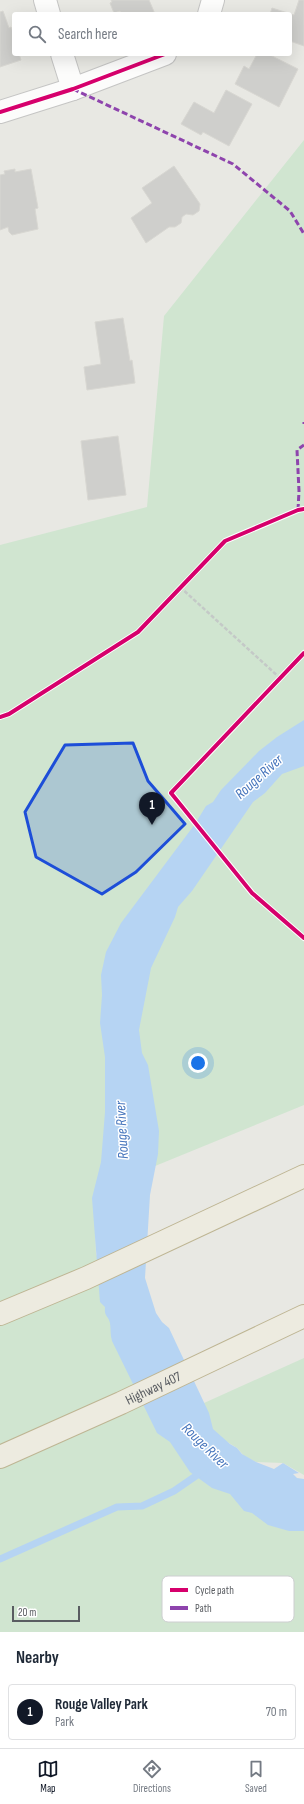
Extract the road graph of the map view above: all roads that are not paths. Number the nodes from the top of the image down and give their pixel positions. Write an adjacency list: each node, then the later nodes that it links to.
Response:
1 (45, 0): 3 (street)
2 (213, 0): 4 (street)
3 (48, 12)
4 (210, 12)
5 (63, 56): 7 (street)
6 (160, 56): 7 (street)
7 (73, 89): 8 (street)
8 (0, 112)
9 (304, 1176): 10 (highway)
10 (0, 1314)
11 (304, 1316): 12 (highway, Highway 407)
12 (0, 1457)

